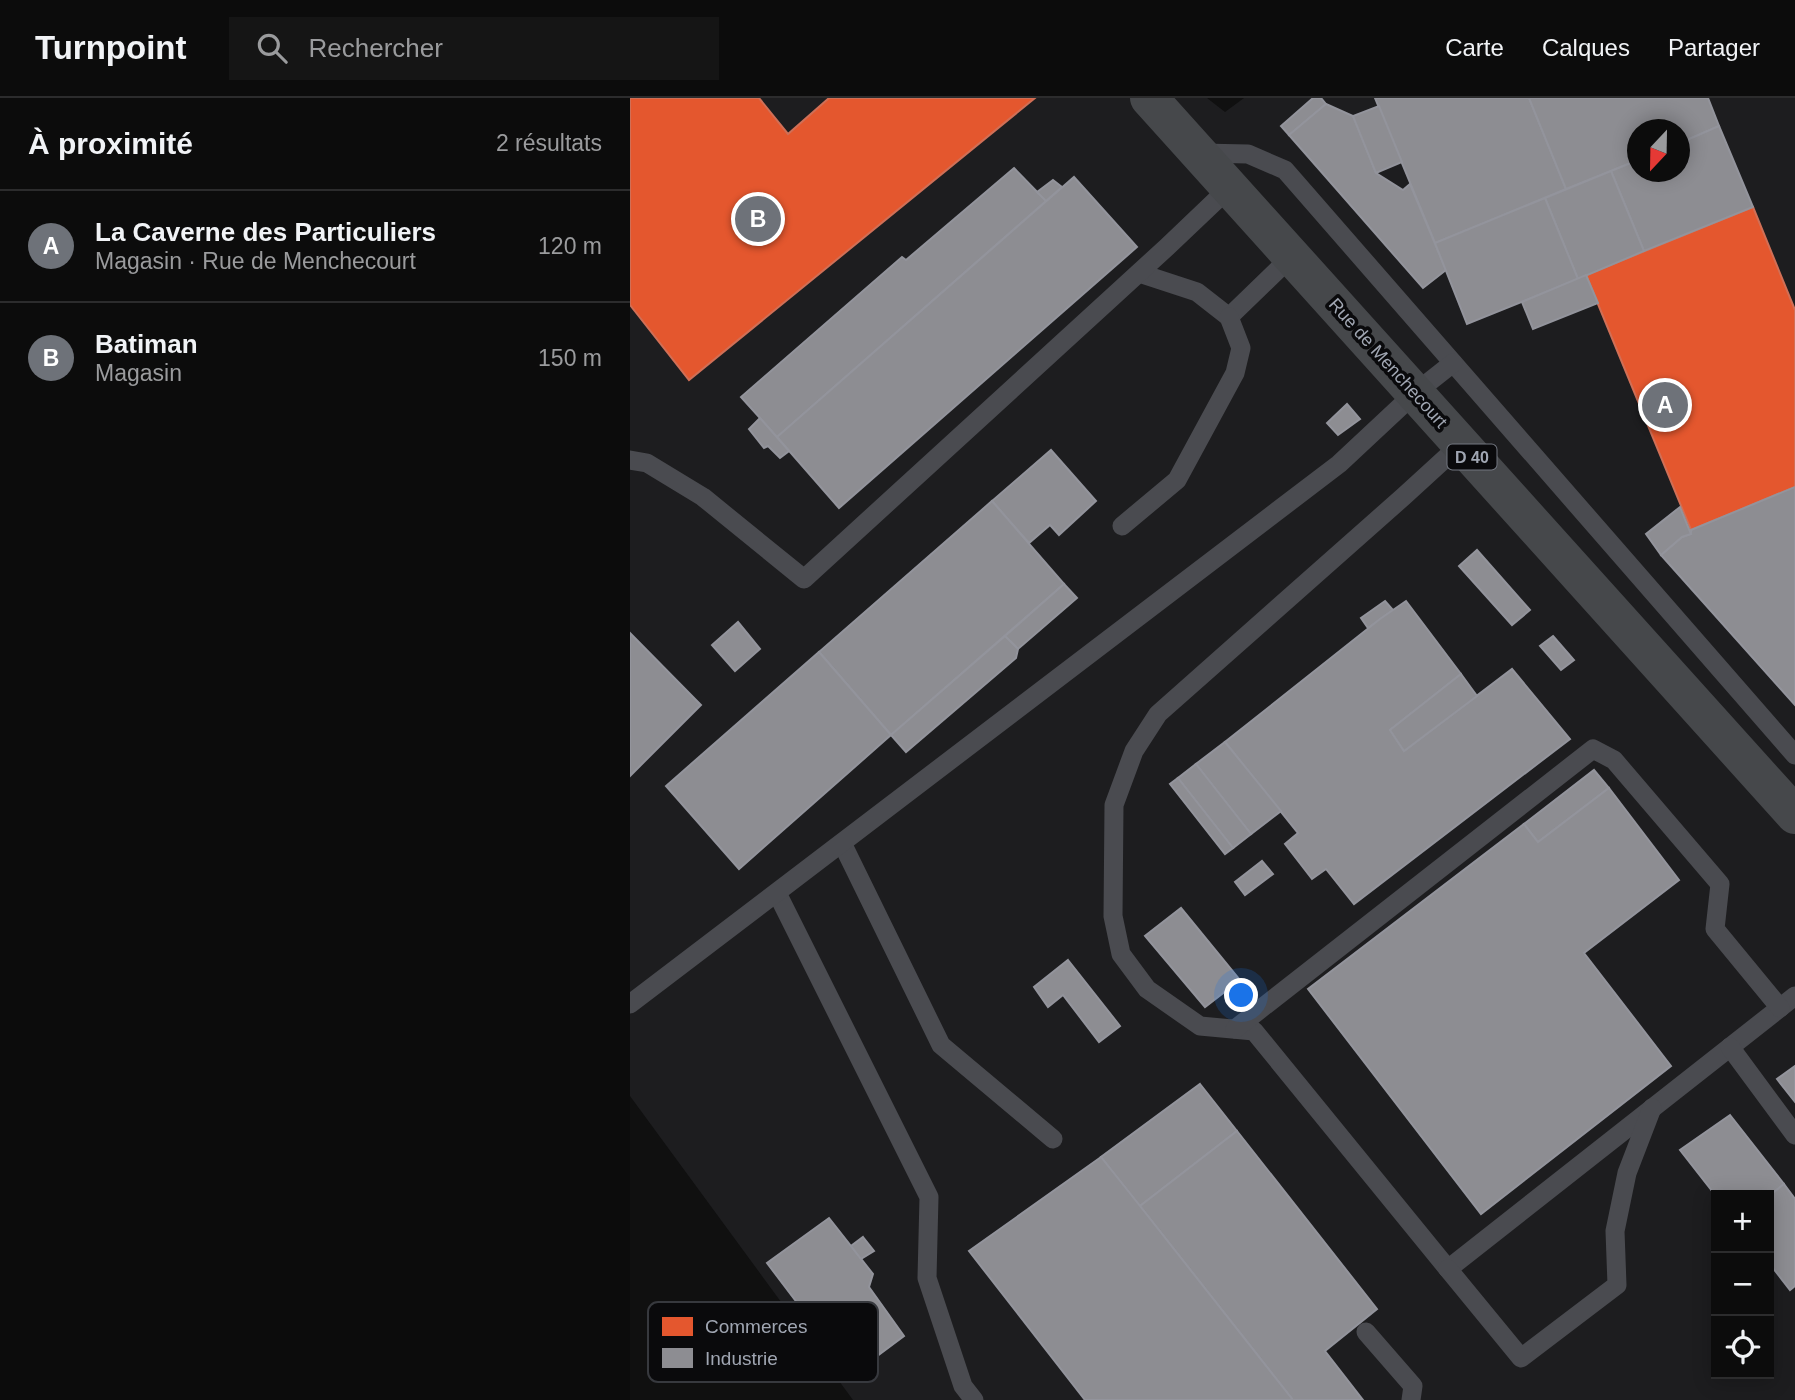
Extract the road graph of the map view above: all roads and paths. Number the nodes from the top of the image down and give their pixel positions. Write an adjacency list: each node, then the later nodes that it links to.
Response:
1 (1149, 98): 2 (main road, Rue de Menchecourt / D 40)
2 (1200, 153): 3 (main road, Rue de Menchecourt / D 40); 7 (lane)
3 (1230, 187): 4 (main road, Rue de Menchecourt / D 40); 5 (lane)
4 (1292, 256): 6 (lane); 8 (main road, Rue de Menchecourt / D 40)
5 (1139, 273): 6 (lane); 10 (lane)
6 (1229, 317): 11 (lane)
7 (1453, 363): 8 (lane); 12 (lane)
8 (1415, 393): 9 (main road, Rue de Menchecourt / D 40); 14 (lane)
9 (1461, 444): 13 (main road, Rue de Menchecourt / D 40); 18 (lane)
10 (630, 460)
11 (1122, 526)
12 (1795, 755)
13 (1795, 815)
14 (842, 843): 15 (lane); 22 (lane)
15 (777, 893): 17 (lane); 25 (lane)
16 (1788, 1002): 18 (lane); 19 (lane)
17 (630, 1004)
18 (1235, 1029): 23 (lane)
19 (1730, 1047): 20 (lane); 21 (lane)
20 (1652, 1108): 23 (lane); 23 (lane)
21 (1795, 1135)
22 (1053, 1139)
23 (1448, 1269)
24 (1366, 1332): 26 (lane)
25 (974, 1400)
26 (1411, 1400)

